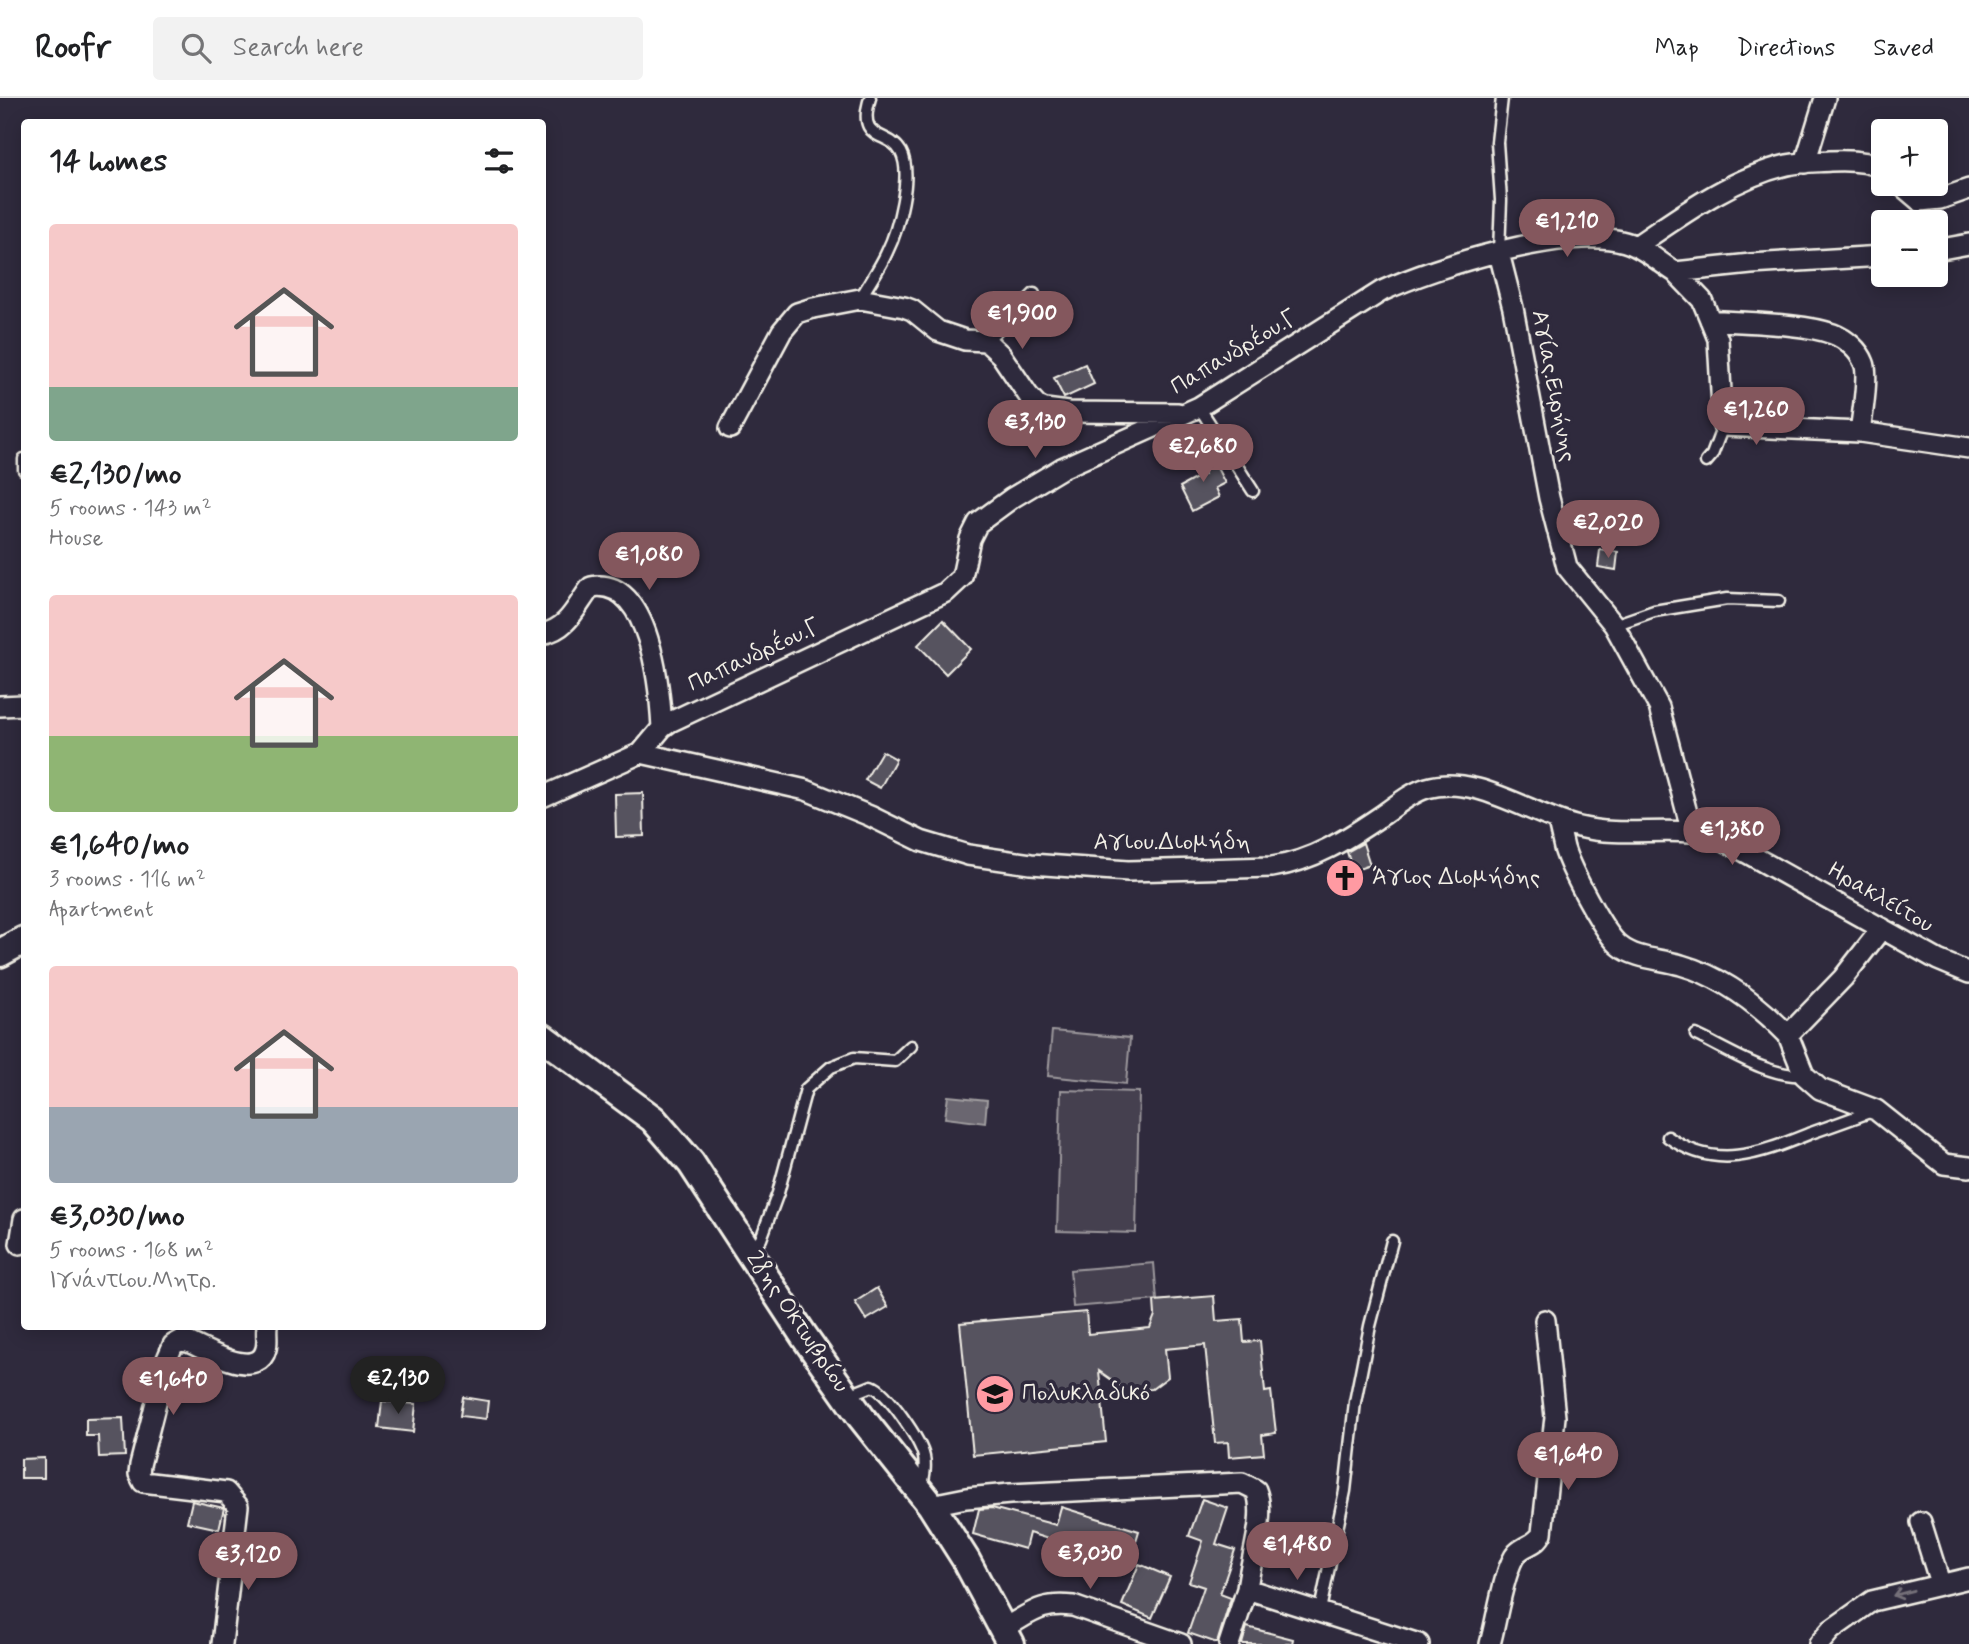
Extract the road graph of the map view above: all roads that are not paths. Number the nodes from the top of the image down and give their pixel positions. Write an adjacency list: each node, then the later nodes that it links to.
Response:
1 (870, 98): 15 (lane)
2 (1502, 98): 11 (lane)
3 (1825, 98): 4 (street)
4 (1805, 163): 5 (street); 9 (street)
5 (1871, 165)
6 (1969, 189): 7 (street)
7 (1914, 196)
8 (1969, 244): 10 (street)
9 (1636, 246): 11 (street, Παπανδρέου.Γ); 13 (street)
10 (1948, 248)
11 (1499, 253): 18 (street, Παπανδρέου.Γ); 26 (street, Αγίας.Ειρήνης)
12 (1871, 257): 13 (street)
13 (1675, 272): 16 (street)
14 (1034, 294): 17 (lane)
15 (860, 299): 17 (street); 20 (street)
16 (1710, 320): 19 (street); 21 (street)
17 (986, 341): 18 (street)
18 (1191, 410): 24 (lane); 30 (street, Παπανδρέου.Γ)
19 (1723, 426): 21 (street); 23 (lane)
20 (730, 428)
21 (1860, 432): 22 (street)
22 (1969, 448)
23 (1706, 462)
24 (1253, 491)
25 (1779, 601): 26 (lane)
26 (1614, 625): 34 (street, Αγίας.Ειρήνης)
27 (546, 633): 30 (street)
28 (21, 705): 29 (street)
29 (0, 706)
30 (662, 728): 31 (street, Παπανδρέου.Γ)
31 (641, 753): 32 (street, Παπανδρέου.Γ); 33 (street, Αγιου.Διομήδη)
32 (546, 795)
33 (1558, 822): 34 (street, Αγιου.Διομήδη); 40 (street)
34 (1692, 832): 35 (street, Ηρακλείτου)
35 (1882, 928): 38 (street, Ηρακλείτου); 40 (street)
36 (21, 942): 37 (main road)
37 (0, 953)
38 (1969, 972)
39 (1696, 1035): 43 (lane)
40 (1788, 1035): 43 (street)
41 (546, 1040): 50 (main road, 28ης Οκτωβρίου)
42 (911, 1046): 50 (lane)
43 (1804, 1075): 44 (street)
44 (1875, 1110): 45 (lane); 46 (street)
45 (1668, 1137)
46 (1969, 1167)
47 (21, 1238): 49 (street)
48 (1392, 1241): 58 (lane)
49 (20, 1244)
50 (749, 1253): 53 (main road, 28ης Οκτωβρίου)
51 (1545, 1320): 64 (street)
52 (267, 1330): 60 (street)
53 (925, 1499): 57 (street); 59 (main road, 28ης Οκτωβρίου)
54 (1921, 1522): 56 (street)
55 (1969, 1578): 56 (street)
56 (1940, 1583): 65 (street, one-way to 65)
57 (1247, 1588): 58 (street); 62 (street)
58 (1320, 1610): 63 (street)
59 (1007, 1636): 61 (street)
60 (222, 1644)
61 (1181, 1644)
62 (1229, 1644)
63 (1419, 1644)
64 (1490, 1644)
65 (1819, 1644)

